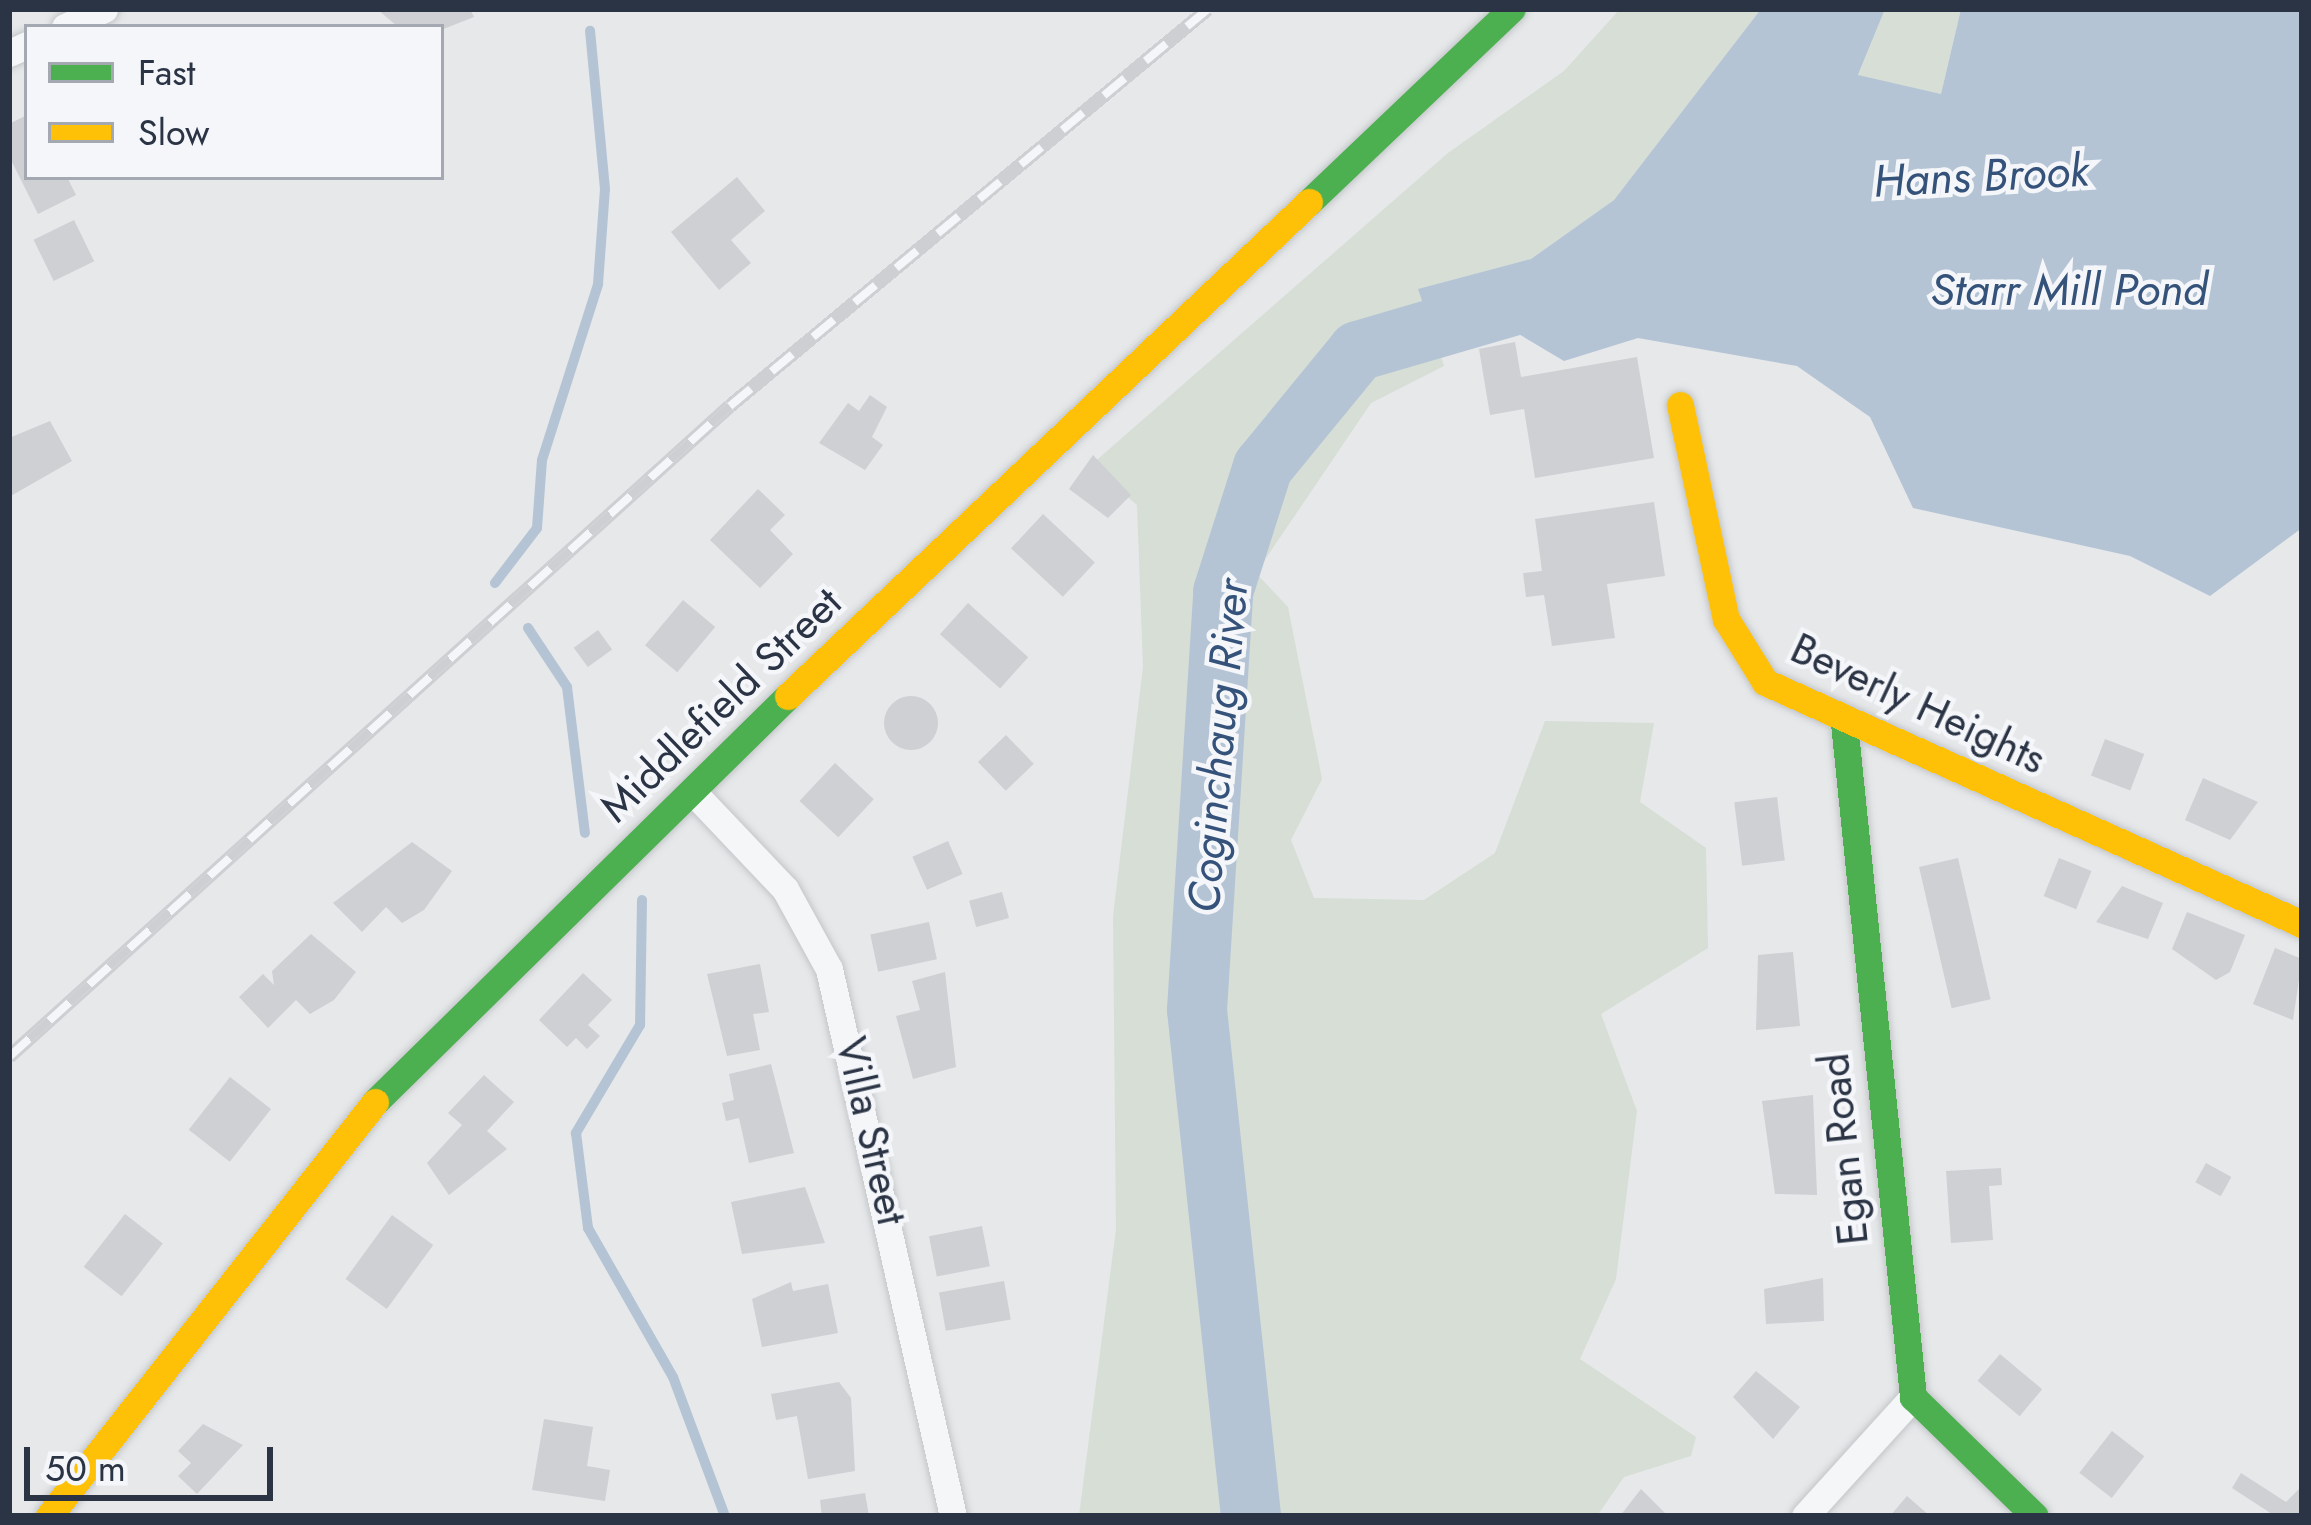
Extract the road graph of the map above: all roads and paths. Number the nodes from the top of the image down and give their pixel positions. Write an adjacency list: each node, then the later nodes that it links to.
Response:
1 (104, 9): 3 (street)
2 (1512, 9): 6 (main road, Middlefield Street)
3 (72, 24)
4 (1680, 405): 5 (main road, Beverly Heights)
5 (1844, 723): 7 (main road, Beverly Heights); 8 (main road, Egan Road)
6 (692, 791): 9 (main road, Middlefield Street); 10 (street, Villa Street)
7 (2302, 923)
8 (1913, 1397): 11 (street); 12 (main road)
9 (49, 1516)
10 (953, 1516)
11 (1804, 1516)
12 (2035, 1516)

